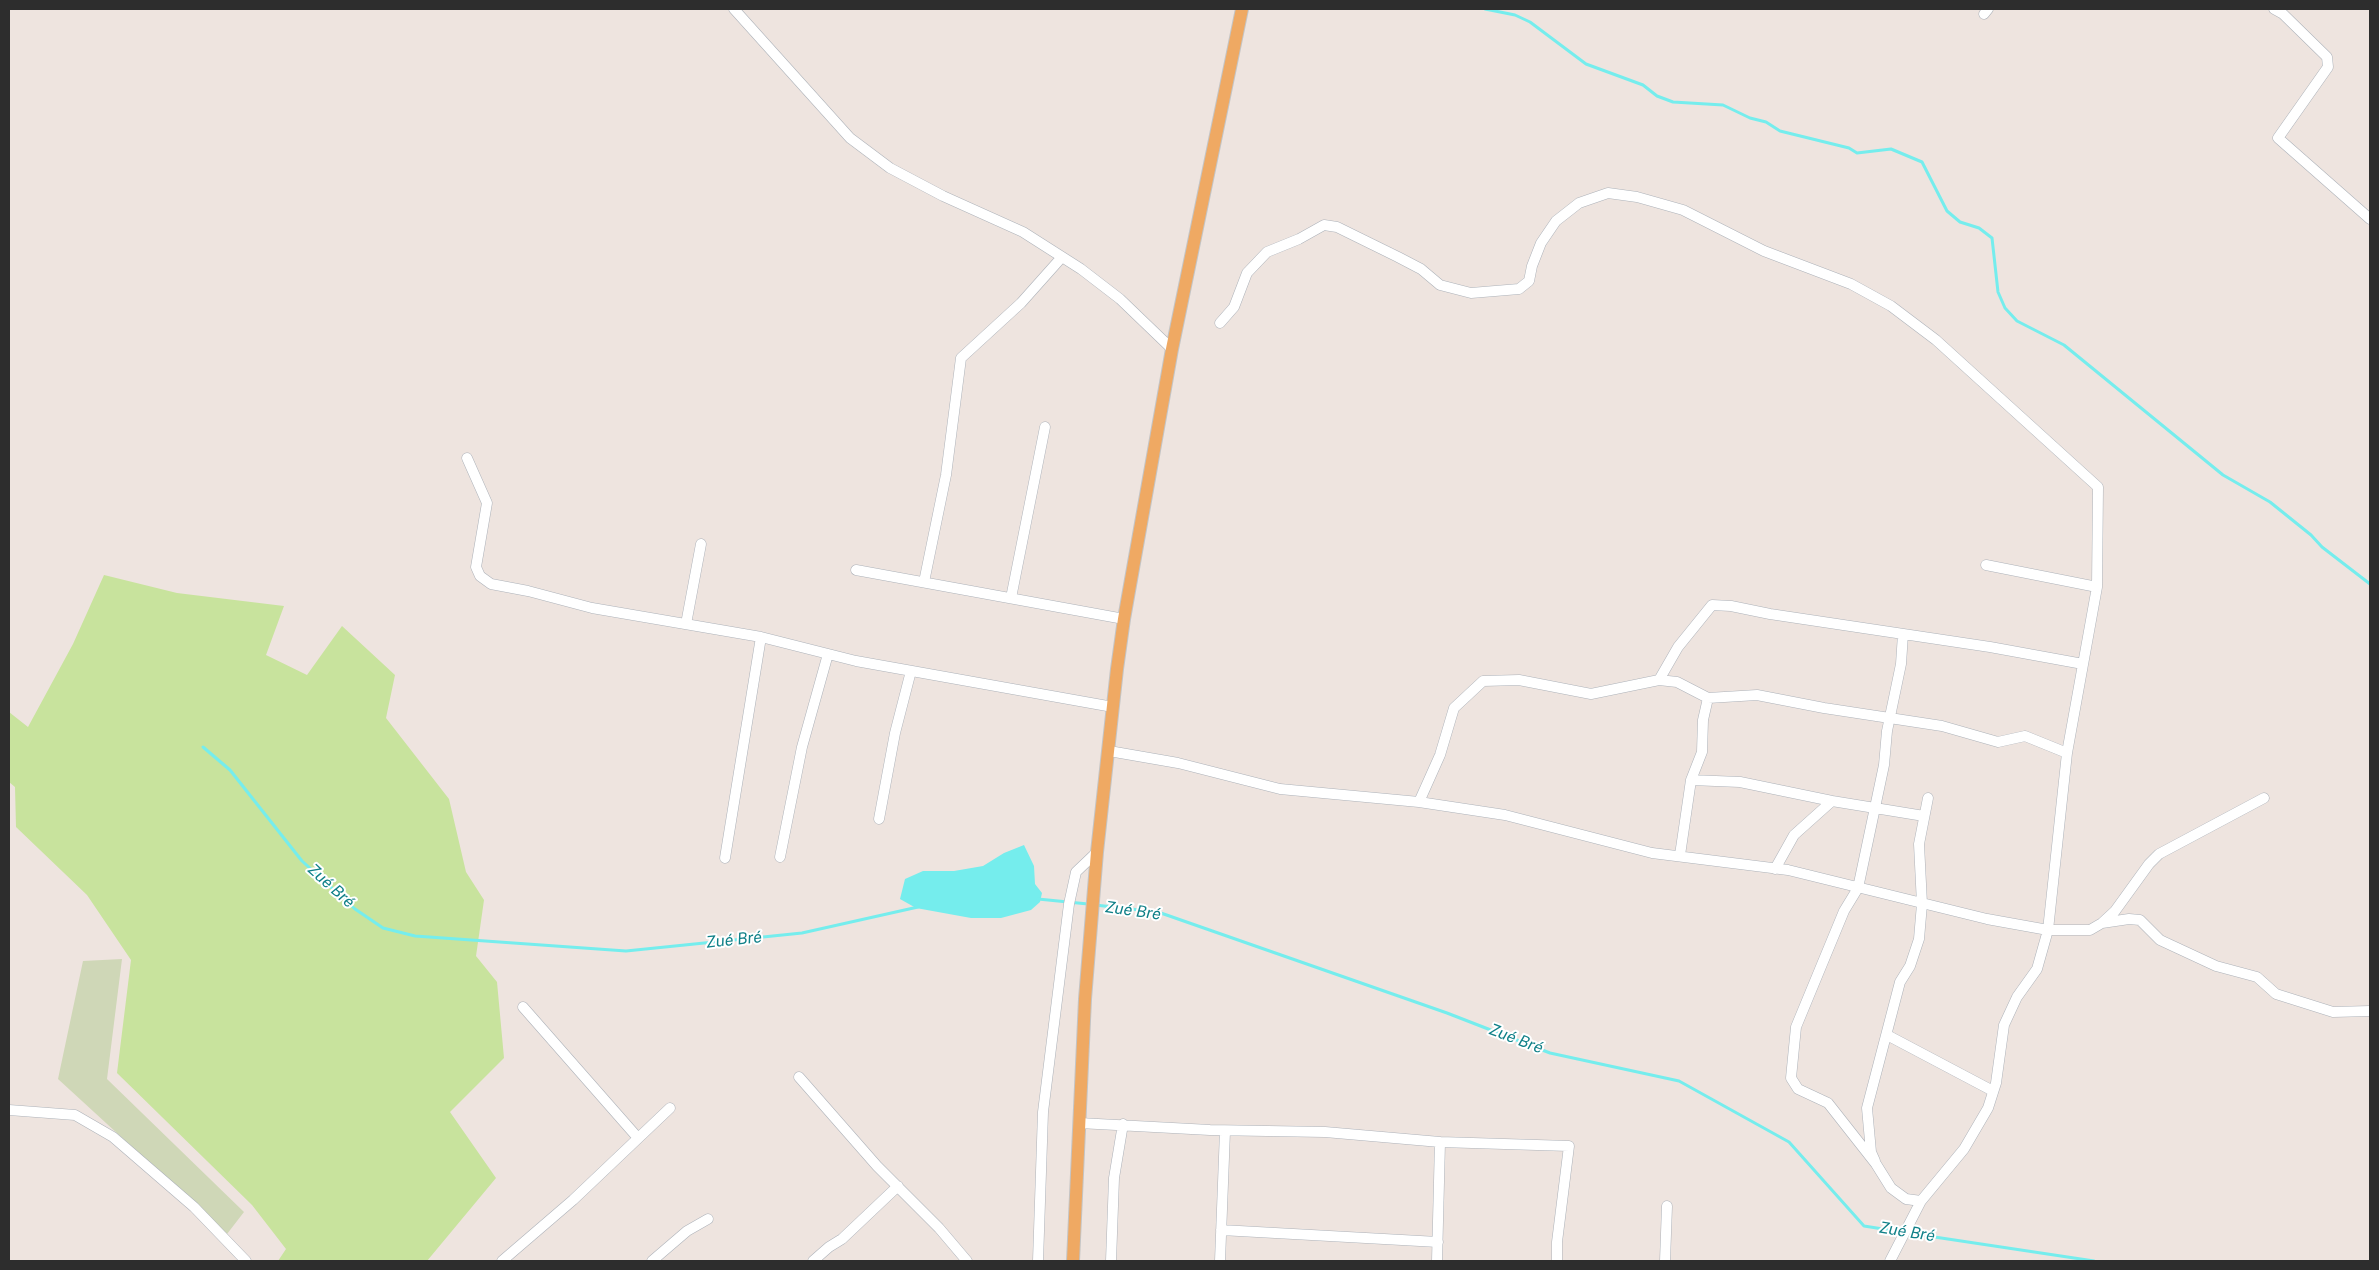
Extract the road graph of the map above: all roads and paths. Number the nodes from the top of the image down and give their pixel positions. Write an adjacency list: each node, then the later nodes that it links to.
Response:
1 (734, 9): 5 (street)
2 (1242, 9): 7 (main road)
3 (2274, 9): 4 (street)
4 (2370, 219)
5 (1062, 257): 7 (street); 13 (street)
6 (1220, 323): 14 (street)
7 (1172, 349): 16 (main road)
8 (1045, 427): 15 (street)
9 (467, 458): 17 (street)
10 (701, 544): 17 (street)
11 (1986, 565): 14 (street)
12 (856, 570): 13 (street)
13 (924, 582): 15 (street)
14 (2097, 587): 21 (street)
15 (1011, 598): 16 (street)
16 (1124, 619): 25 (main road)
17 (686, 624): 19 (street)
18 (1903, 634): 21 (street); 23 (street); 26 (street)
19 (761, 637): 20 (street); 40 (street)
20 (828, 654): 22 (street); 39 (street)
21 (2083, 664): 28 (street)
22 (912, 671): 25 (street); 36 (street)
23 (1659, 680): 24 (street); 33 (street)
24 (1708, 698): 26 (street); 29 (street)
25 (1113, 707): 27 (main road)
26 (1891, 718): 28 (street); 34 (street)
27 (1109, 751): 33 (street); 37 (main road)
28 (2067, 753): 45 (street)
29 (1691, 780): 32 (street); 38 (street)
30 (1928, 798): 35 (street)
31 (2264, 798): 44 (street)
32 (1832, 801): 34 (street); 41 (street)
33 (1418, 802): 38 (street)
34 (1875, 807): 35 (street); 42 (street)
35 (1924, 816): 43 (street)
36 (878, 819)
37 (1097, 852): 53 (main road); 70 (street)
38 (1680, 855): 41 (street)
39 (780, 857)
40 (725, 858)
41 (1775, 869): 42 (street)
42 (1858, 888): 43 (street); 58 (street)
43 (1922, 904): 45 (street); 48 (street)
44 (2102, 923): 45 (street); 47 (street)
45 (2048, 930): 50 (street)
46 (523, 1007): 56 (street)
47 (2370, 1011)
48 (1887, 1035): 50 (street); 58 (street)
49 (799, 1077): 59 (street)
50 (1993, 1091): 60 (street)
51 (670, 1108): 56 (street)
52 (9, 1110): 65 (street)
53 (1079, 1123): 54 (street); 71 (main road)
54 (1123, 1124): 55 (street); 72 (street)
55 (1225, 1131): 57 (street); 63 (street)
56 (638, 1138): 66 (street)
57 (1440, 1142): 64 (street); 75 (street)
58 (1876, 1164): 60 (street)
59 (898, 1186): 68 (street); 69 (street)
60 (1921, 1202): 77 (street)
61 (1667, 1206): 76 (street)
62 (708, 1219): 67 (street)
63 (1220, 1230): 64 (street); 73 (street)
64 (1438, 1242): 74 (street)
65 (246, 1261)
66 (502, 1261)
67 (652, 1261)
68 (813, 1261)
69 (967, 1261)
70 (1038, 1261)
71 (1073, 1261)
72 (1111, 1261)
73 (1220, 1261)
74 (1437, 1261)
75 (1557, 1261)
76 (1665, 1261)
77 (1890, 1261)

